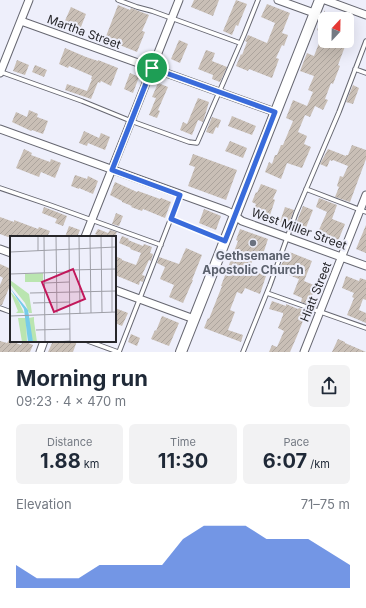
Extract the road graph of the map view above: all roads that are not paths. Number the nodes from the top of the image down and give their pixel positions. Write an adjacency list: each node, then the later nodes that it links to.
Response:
1 (29, 0): 11 (street)
2 (118, 0): 10 (lane)
3 (179, 0): 10 (street)
4 (258, 0): 13 (lane)
5 (278, 0): 8 (street)
6 (320, 0): 8 (main road)
7 (325, 0): 9 (street)
8 (314, 13): 19 (main road)
9 (366, 15)
10 (171, 19): 13 (lane); 14 (street)
11 (21, 21): 14 (street, Martha Street); 16 (street)
12 (366, 41): 15 (lane)
13 (240, 43): 18 (lane)
14 (152, 68): 18 (street, Martha Street); 20 (street)
15 (355, 69): 17 (lane); 24 (lane)
16 (0, 72): 20 (lane)
17 (366, 74)
18 (219, 92): 19 (street, Martha Street); 20 (lane)
19 (275, 112): 28 (main road)
20 (131, 121): 22 (street)
21 (0, 129): 22 (street, West Miller Street)
22 (112, 170): 25 (street, West Miller Street); 30 (street)
23 (0, 188): 30 (lane)
24 (306, 189): 27 (lane); 32 (lane)
25 (180, 195): 28 (street, West Miller Street); 29 (lane)
26 (366, 195): 27 (street, Hiatt Street)
27 (363, 211): 37 (street, Hiatt Street)
28 (235, 216): 32 (street, West Miller Street); 33 (main road)
29 (171, 219): 33 (lane); 34 (lane)
30 (92, 220): 31 (street); 34 (lane)
31 (85, 236)
32 (288, 237): 37 (street, West Miller Street); 40 (lane)
33 (225, 241): 45 (main road)
34 (161, 245): 41 (lane)
35 (0, 249): 36 (street)
36 (10, 253)
37 (341, 256): 38 (street, West Miller Street); 43 (street, Hiatt Street)
38 (366, 266)
39 (116, 290): 41 (street)
40 (266, 293): 43 (lane); 52 (lane)
41 (140, 299): 45 (street); 50 (lane)
42 (0, 308): 44 (lane)
43 (320, 311): 46 (lane); 53 (street, Hiatt Street)
44 (10, 312)
45 (194, 318): 51 (main road)
46 (366, 328)
47 (44, 342): 49 (street)
48 (91, 342): 50 (lane)
49 (40, 352)
50 (119, 352)
51 (181, 352)
52 (243, 352)
53 (304, 352)

